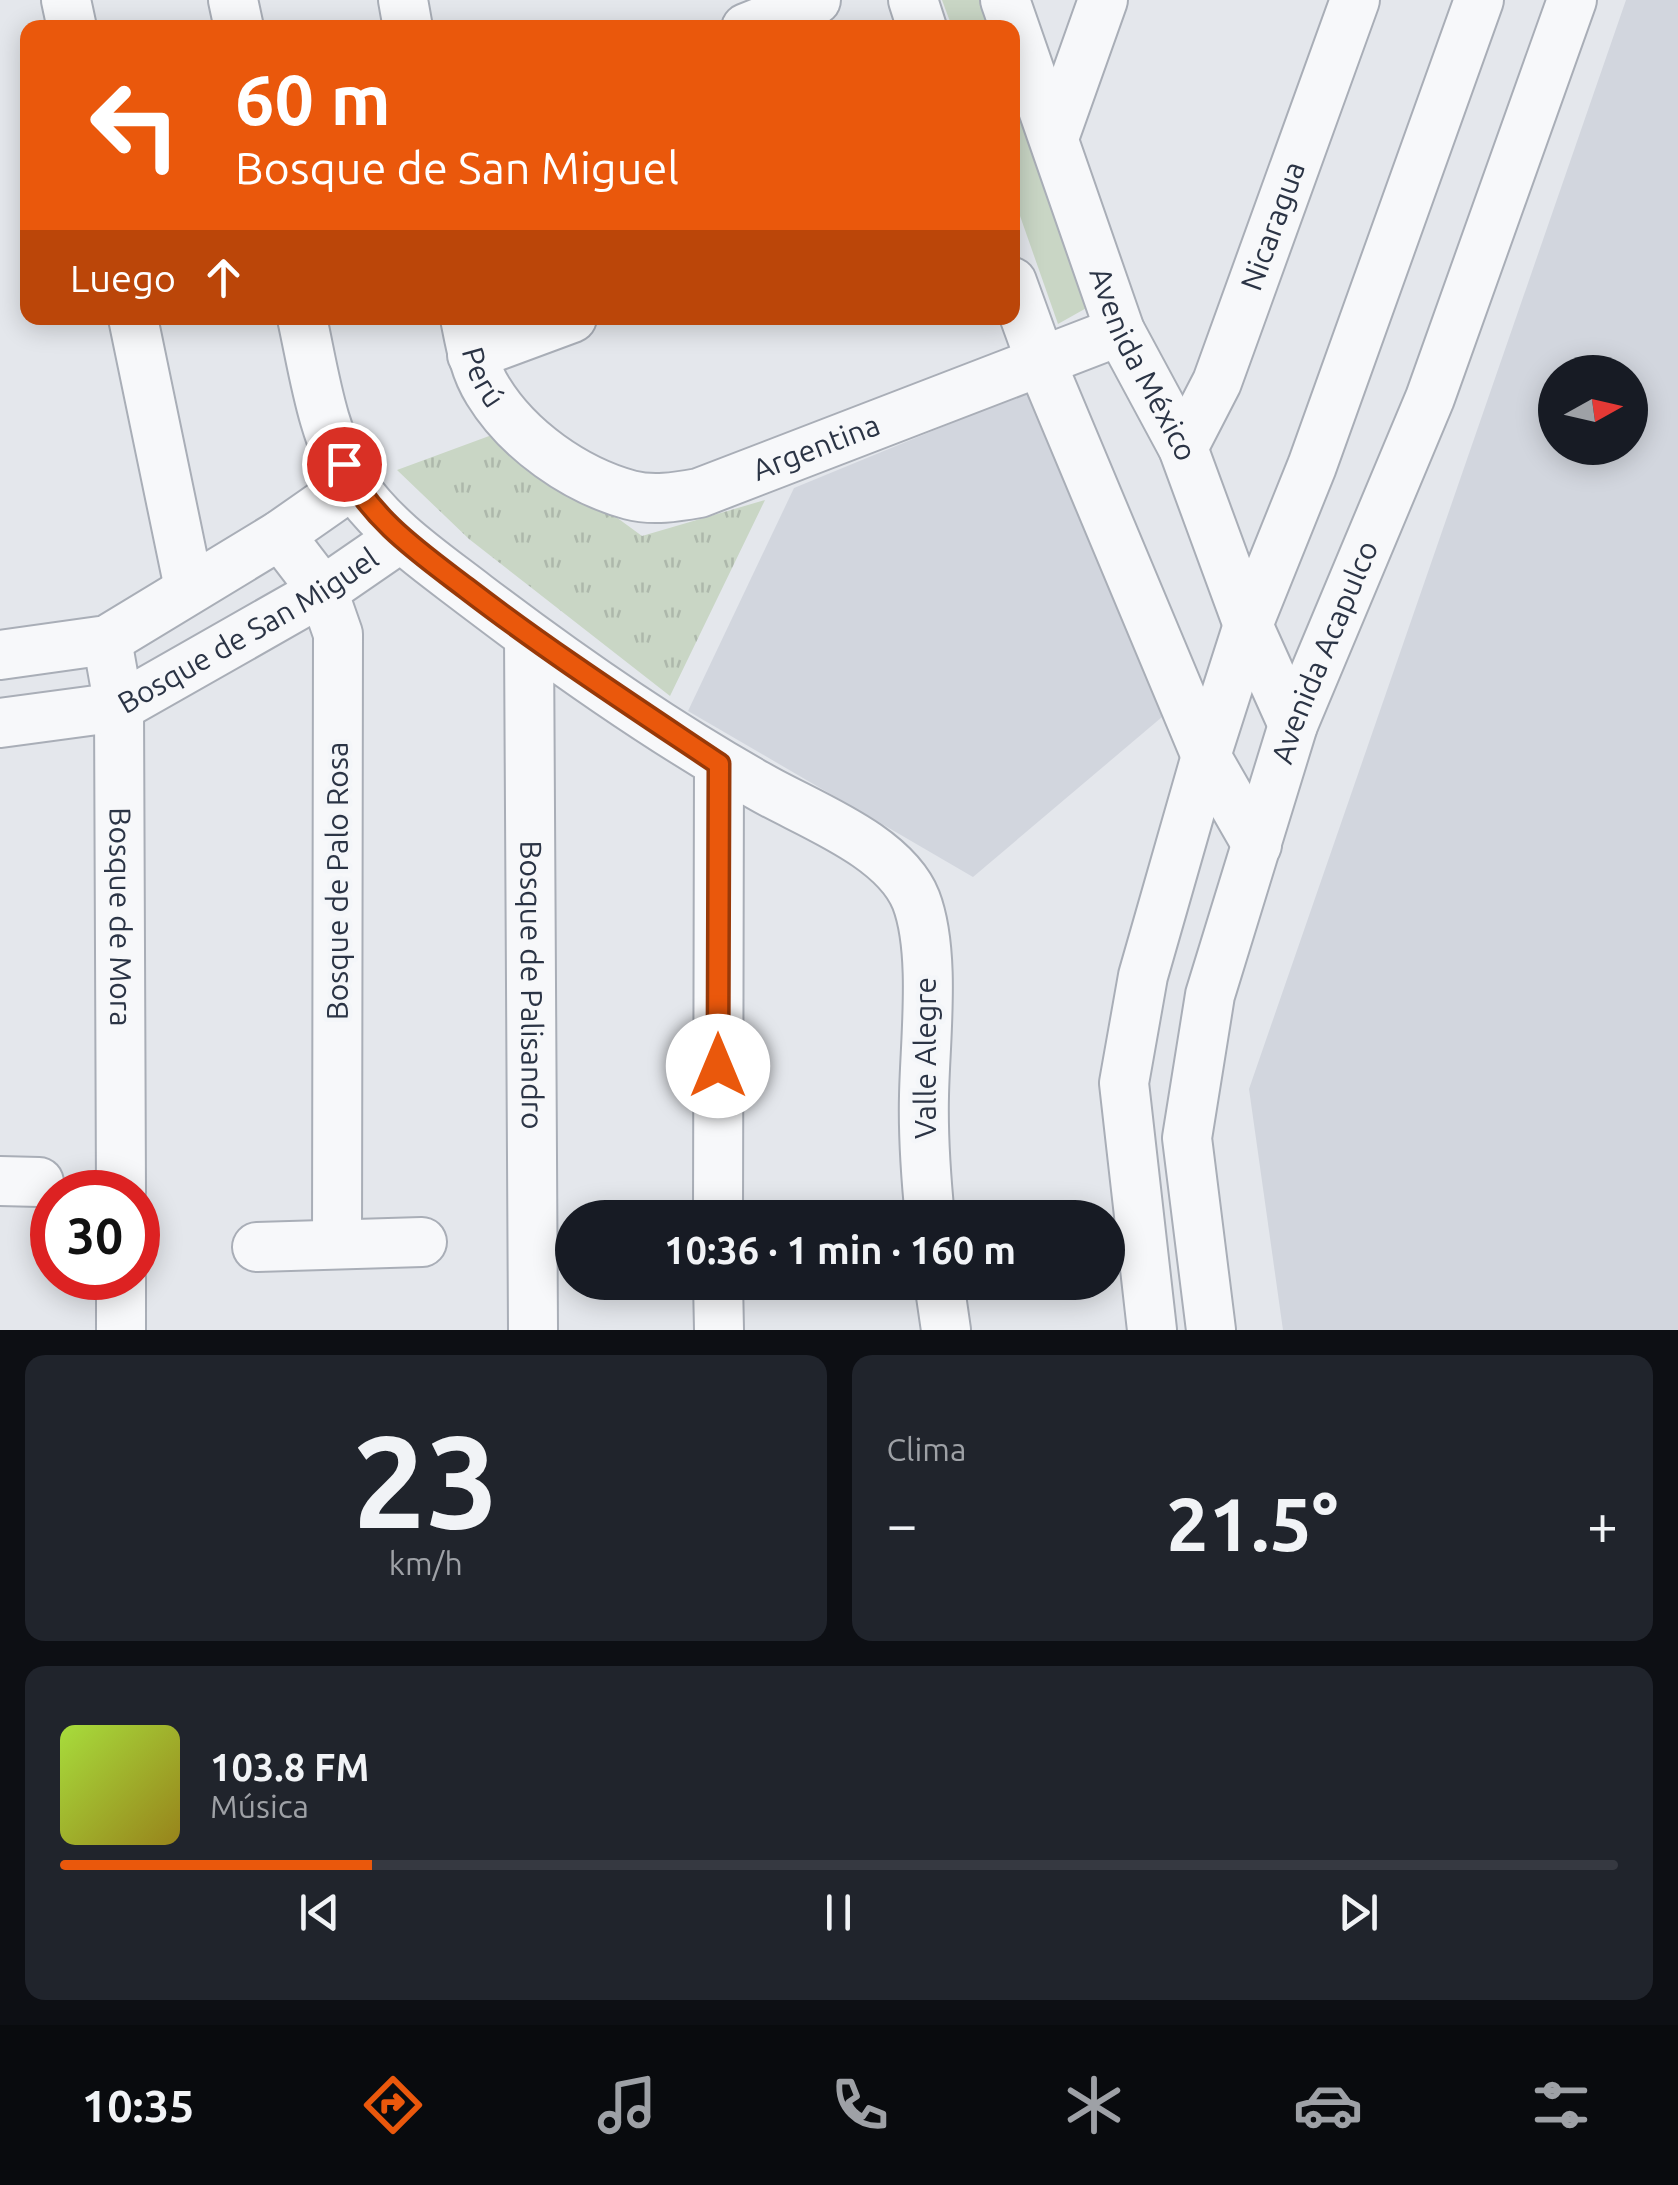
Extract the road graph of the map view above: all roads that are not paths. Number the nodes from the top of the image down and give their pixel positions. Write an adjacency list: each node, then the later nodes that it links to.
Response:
1 (816, 0): 6 (street)
2 (1103, 0): 8 (street)
3 (1355, 0): 17 (street, Nicaragua)
4 (1478, 0): 23 (street)
5 (1572, 0): 29 (street, Avenida Acapulco)
6 (766, 20)
7 (1020, 42): 8 (street, Avenida México)
8 (1054, 138): 13 (street, Avenida México)
9 (1020, 304): 15 (street)
10 (134, 325): 21 (street)
11 (304, 325): 18 (street)
12 (532, 325): 14 (street)
13 (1120, 331): 15 (street, Argentina); 17 (street, Avenida México)
14 (468, 336): 16 (street, Perú)
15 (1041, 362): 16 (street, Argentina); 30 (street)
16 (518, 431)
17 (1183, 448): 23 (street, Avenida México)
18 (353, 484): 19 (street, Bosque de San Miguel); 20 (street)
19 (280, 535): 21 (street, Bosque de San Miguel); 22 (street, Bosque de Palo Rosa)
20 (400, 538): 22 (street, Bosque de San Miguel); 24 (street, Bosque de San Miguel)
21 (189, 588): 25 (street, Bosque de San Miguel)
22 (323, 591): 27 (street, Bosque de San Miguel); 38 (street, Bosque de Palo Rosa)
23 (1248, 625): 29 (street, Avenida México); 30 (street)
24 (530, 636): 31 (street, Bosque de San Miguel); 44 (street, Bosque de Palisandro)
25 (106, 640): 26 (street, Bosque de San Miguel); 27 (street, Bosque de Mora)
26 (0, 655)
27 (119, 707): 28 (street, Bosque de San Miguel); 34 (street, Bosque de Mora)
28 (0, 723)
29 (1293, 725): 32 (street, Avenida Acapulco)
30 (1206, 756): 32 (street); 47 (street)
31 (719, 764): 33 (street, Bosque de San Miguel); 35 (street)
32 (1257, 845): 48 (street, Avenida Acapulco)
33 (916, 899): 36 (street, Valle Alegre)
34 (120, 1170)
35 (718, 1200)
36 (929, 1200)
37 (422, 1242): 38 (street)
38 (338, 1244): 39 (street)
39 (257, 1246)
40 (121, 1300): 43 (street)
41 (718, 1300): 45 (street)
42 (942, 1300): 46 (street)
43 (121, 1330)
44 (533, 1330)
45 (719, 1330)
46 (946, 1330)
47 (1152, 1330)
48 (1211, 1330)

